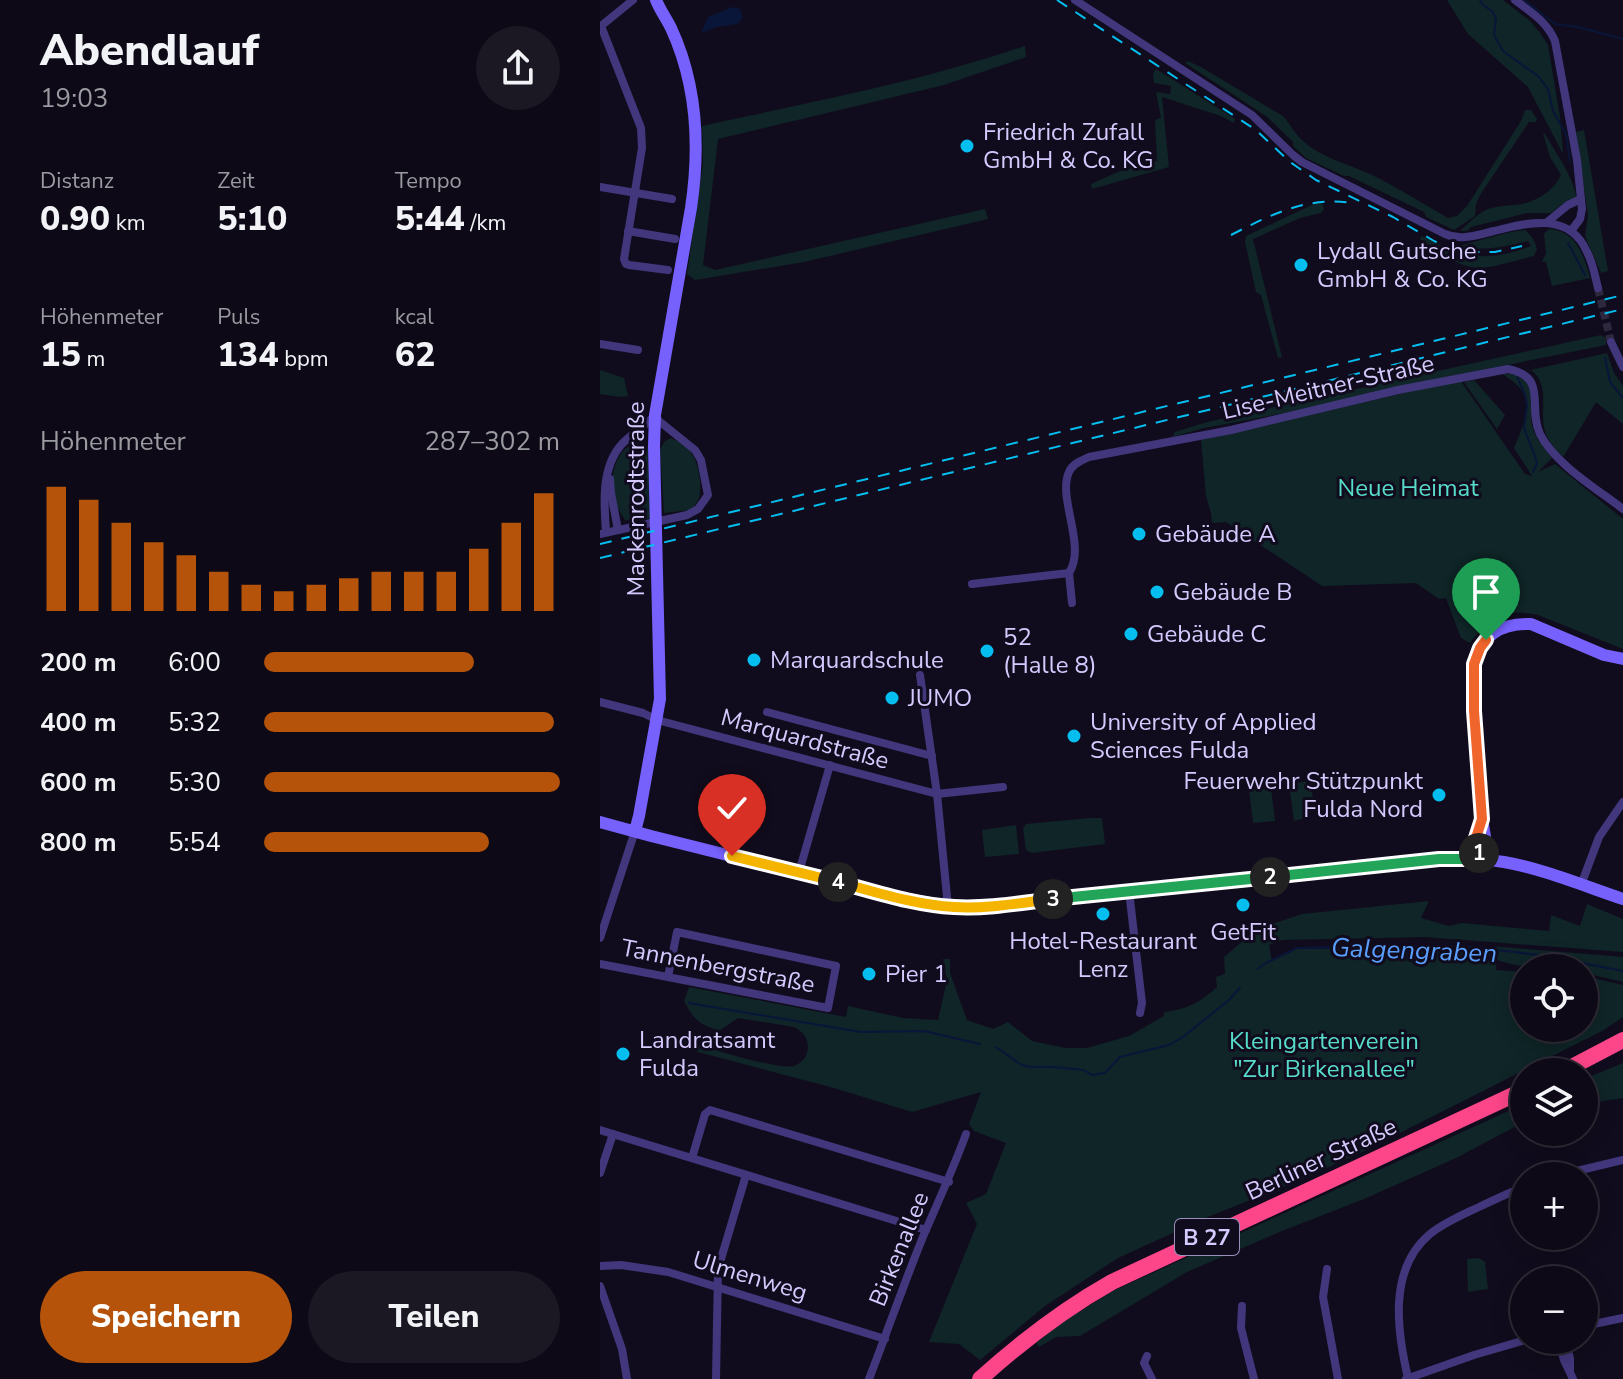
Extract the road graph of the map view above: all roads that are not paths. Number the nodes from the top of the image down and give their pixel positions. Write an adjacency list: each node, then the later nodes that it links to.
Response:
1 (633, 0): 8 (street)
2 (656, 0): 6 (street, Mackenrodtstraße)
3 (664, 0): 6 (street, Mackenrodtstraße)
4 (1075, 0): 11 (street)
5 (1515, 0): 10 (street)
6 (671, 27): 21 (street, Mackenrodtstraße)
7 (600, 187): 8 (street)
8 (634, 193): 9 (street); 12 (street)
9 (672, 199)
10 (1581, 199): 11 (street); 13 (street)
11 (1546, 223): 13 (street)
12 (628, 231): 14 (street); 15 (street)
13 (1571, 231): 16 (street)
14 (675, 239)
15 (668, 270)
16 (1598, 288)
17 (600, 344): 19 (street)
18 (1612, 345): 20 (street)
19 (638, 350)
20 (1623, 367)
21 (655, 415): 22 (street); 23 (street); 24 (street, Mackenrodtstraße)
22 (677, 434): 24 (street); 27 (street)
23 (630, 437): 24 (street); 25 (street)
24 (654, 444): 36 (street, Mackenrodtstraße)
25 (610, 466): 27 (street); 28 (street)
26 (1623, 509): 29 (street, Lise-Meitner-Straße)
27 (618, 530): 28 (street)
28 (603, 533)
29 (1070, 572): 30 (street); 31 (street, Lise-Meitner-Straße)
30 (972, 584)
31 (1072, 603)
32 (1623, 659): 44 (street)
33 (920, 675): 37 (street)
34 (600, 702): 36 (street, Marquardstraße)
35 (767, 712): 37 (street)
36 (651, 718): 38 (street, Marquardstraße); 43 (street, Mackenrodtstraße)
37 (932, 756): 40 (street)
38 (830, 765): 40 (street, Marquardstraße); 45 (street)
39 (1003, 787): 40 (street, Marquardstraße)
40 (937, 794): 49 (street)
41 (1623, 802): 46 (street)
42 (600, 822): 43 (street)
43 (635, 831): 45 (street); 50 (street)
44 (1481, 859): 46 (street); 47 (street)
45 (799, 872): 49 (street)
46 (1581, 885): 48 (street)
47 (1129, 891): 49 (street); 53 (street)
48 (1623, 899)
49 (948, 907)
50 (600, 938)
51 (600, 964): 52 (street, Tannenbergstraße)
52 (668, 977): 52 (street, Tannenbergstraße)
53 (1140, 1013)
54 (1623, 1040): 56 (highway)
55 (1623, 1049): 57 (highway)
56 (1589, 1058)
57 (1598, 1058)
58 (1510, 1097): 86 (highway, Berliner Straße / B 27)
59 (600, 1130): 60 (street)
60 (613, 1134): 62 (street); 65 (street)
61 (966, 1134): 67 (street, Birkenallee)
62 (692, 1158): 66 (street); 67 (street)
63 (1623, 1160): 64 (street)
64 (1598, 1166)
65 (600, 1173)
66 (746, 1175): 69 (street); 73 (street)
67 (949, 1182): 69 (street, Birkenallee)
68 (1510, 1193): 90 (street)
69 (926, 1230): 77 (street, Birkenallee)
70 (600, 1266): 73 (street, Ulmenweg)
71 (1327, 1269): 89 (street)
72 (600, 1286): 83 (street)
73 (717, 1287): 77 (street, Ulmenweg); 84 (street)
74 (1242, 1306): 88 (street)
75 (1623, 1318): 76 (street)
76 (1598, 1323)
77 (885, 1339): 85 (street, Birkenallee)
78 (1510, 1344): 90 (street)
79 (1562, 1354): 82 (street)
80 (1569, 1354): 82 (street)
81 (1147, 1356): 87 (street)
82 (1572, 1375)
83 (627, 1379)
84 (716, 1379)
85 (869, 1379)
86 (980, 1379)
87 (1152, 1379)
88 (1254, 1379)
89 (1338, 1379)
90 (1407, 1379)

